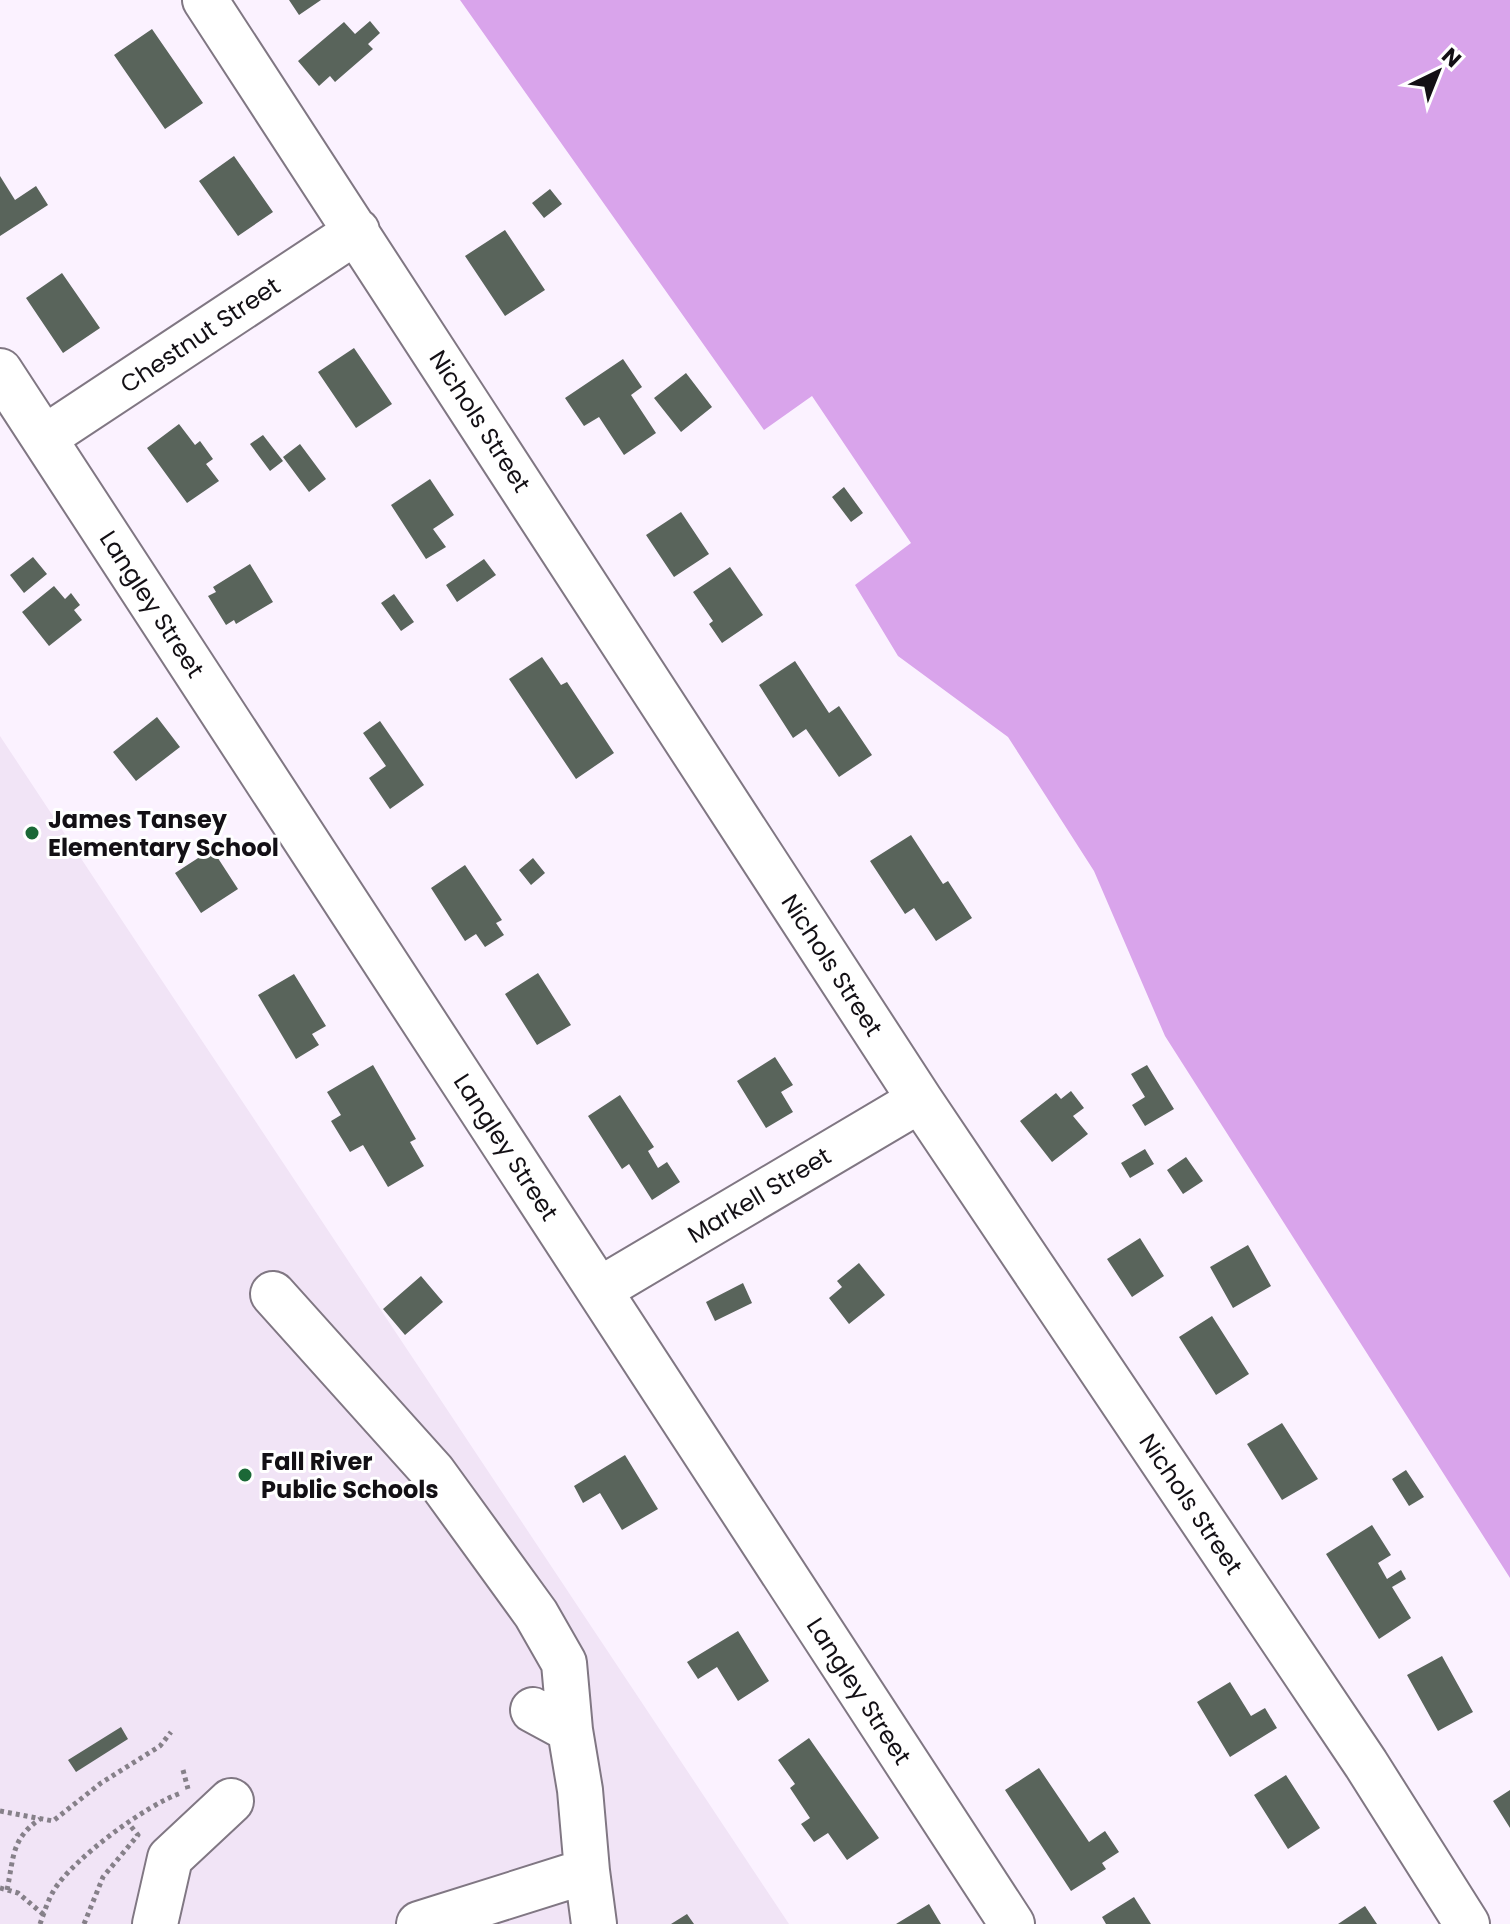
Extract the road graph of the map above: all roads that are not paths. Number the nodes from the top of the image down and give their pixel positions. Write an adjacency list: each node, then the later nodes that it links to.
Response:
1 (205, 0): 2 (street, Nichols Street)
2 (357, 231): 4 (street, Chestnut Street); 5 (street, Nichols Street)
3 (0, 371): 4 (street, Langley Street)
4 (44, 438): 6 (street, Langley Street)
5 (920, 1100): 6 (street, Markell Street); 16 (street, Nichols Street)
6 (599, 1290): 15 (street, Langley Street)
7 (273, 1294): 9 (street)
8 (533, 1710): 9 (street)
9 (570, 1730): 11 (street)
10 (231, 1801): 12 (street)
11 (587, 1871): 13 (street); 14 (street)
12 (155, 1924)
13 (419, 1924)
14 (594, 1924)
15 (1012, 1924)
16 (1467, 1924)

